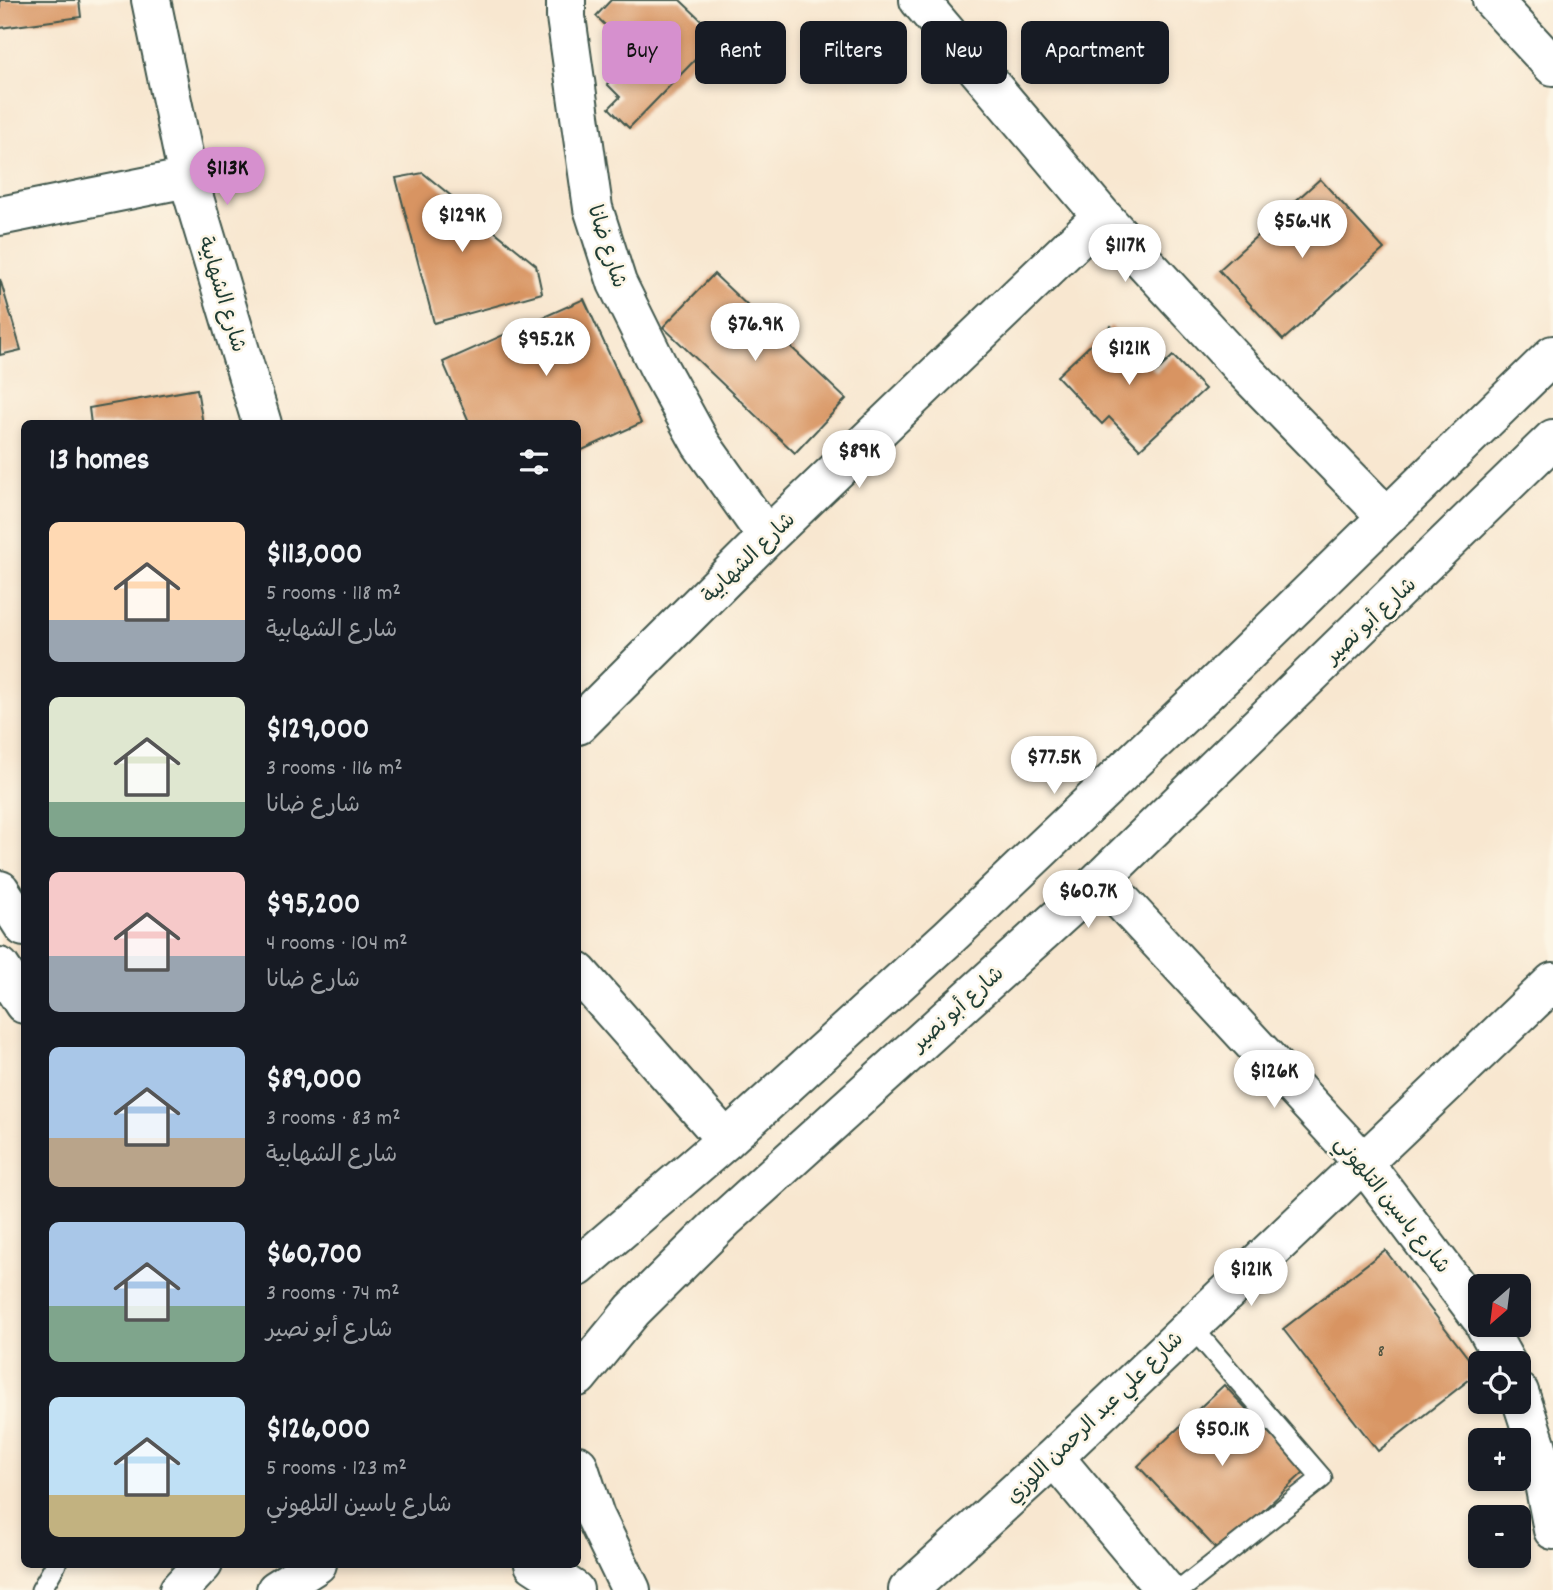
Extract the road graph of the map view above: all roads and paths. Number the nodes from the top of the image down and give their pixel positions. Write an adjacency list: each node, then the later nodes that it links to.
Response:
1 (151, 0): 6 (street, شارع الشهابية)
2 (566, 0): 13 (street, شارع ضانا)
3 (919, 0): 8 (street)
4 (1492, 0): 5 (street)
5 (1553, 66)
6 (188, 178): 7 (street); 10 (street, شارع الشهابية)
7 (0, 216)
8 (1102, 216): 12 (street); 13 (street, شارع الشهابية)
9 (1553, 355): 12 (street)
10 (261, 420)
11 (1553, 439): 15 (street, شارع أبو نصير)
12 (1387, 517): 22 (street)
13 (767, 537): 14 (street, شارع الشهابية)
14 (581, 722)
15 (1101, 879): 23 (street, شارع ياسين التلهوني); 27 (street, شارع أبو نصير)
16 (0, 890): 17 (street)
17 (21, 922)
18 (0, 967): 21 (street)
19 (581, 975): 22 (street)
20 (1553, 982): 23 (street, شارع علي عبد الرحمن اللوزي)
21 (15, 994)
22 (726, 1140): 24 (street)
23 (1363, 1162): 25 (street, شارع ياسين التلهوني); 26 (street, شارع علي عبد الرحمن اللوزي)
24 (581, 1264)
25 (1468, 1301)
26 (1189, 1325): 29 (street, شارع علي عبد الرحمن اللوزي); 43 (lane)
27 (581, 1373)
28 (1526, 1414): 31 (street)
29 (1054, 1457): 41 (street, شارع علي عبد الرحمن اللوزي); 42 (street)
30 (581, 1474): 40 (street)
31 (1553, 1530)
32 (54, 1568): 36 (lane)
33 (199, 1568): 37 (street)
34 (311, 1568): 38 (street)
35 (540, 1568): 39 (street)
36 (41, 1590)
37 (179, 1590)
38 (276, 1590)
39 (574, 1590)
40 (631, 1590)
41 (908, 1590)
42 (1165, 1590)
43 (1180, 1590)

